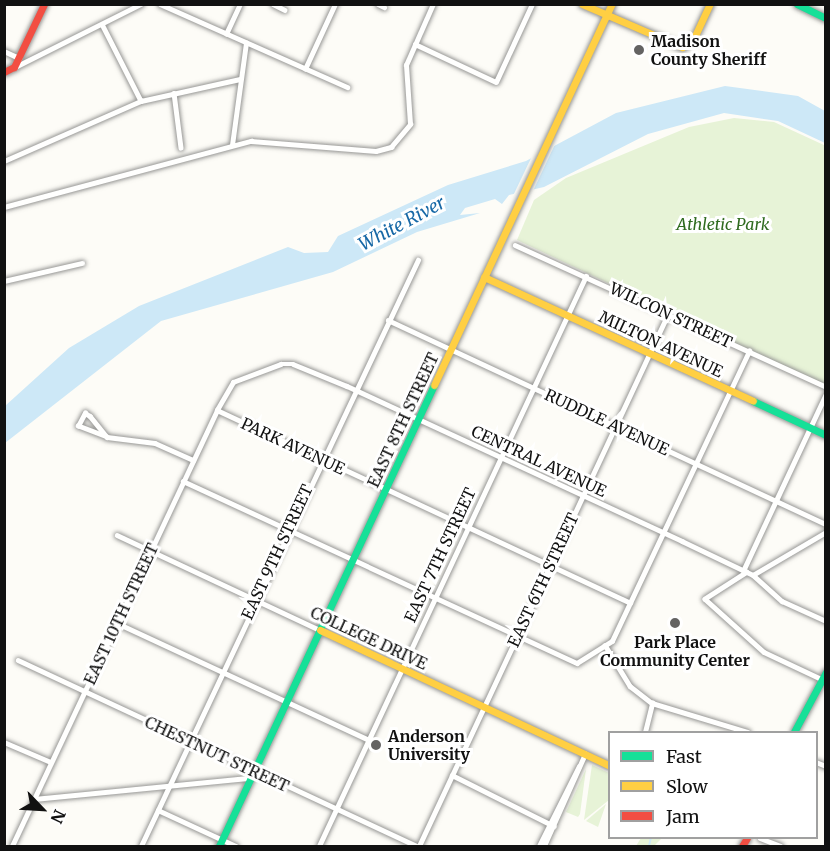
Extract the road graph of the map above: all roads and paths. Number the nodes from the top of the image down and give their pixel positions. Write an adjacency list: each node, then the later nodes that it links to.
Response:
1 (44, 4): 24 (main road)
2 (141, 4): 19 (street)
3 (160, 4): 20 (street)
4 (240, 4): 20 (street)
5 (273, 4): 16 (street)
6 (335, 4): 26 (street)
7 (378, 4): 15 (street)
8 (433, 4): 22 (street)
9 (532, 4): 22 (street)
10 (582, 4): 18 (main road)
11 (612, 4): 18 (main road, EAST 8TH STREET)
12 (710, 4): 18 (main road)
13 (797, 4): 14 (main road)
14 (806, 6): 17 (main road)
15 (384, 7)
16 (285, 10)
17 (825, 18)
18 (605, 19): 40 (main road, EAST 8TH STREET)
19 (104, 26): 25 (street); 31 (street)
20 (226, 34): 21 (street)
21 (246, 43): 26 (street); 28 (street)
22 (415, 44): 32 (street)
23 (4, 51): 24 (street)
24 (19, 58): 25 (main road)
25 (14, 67): 27 (main road)
26 (305, 69): 29 (street)
27 (4, 72)
28 (240, 79): 30 (street); 32 (street)
29 (347, 87)
30 (174, 93): 31 (street); 33 (street)
31 (141, 101): 34 (street)
32 (231, 145): 35 (street)
33 (181, 148)
34 (4, 160)
35 (4, 207)
36 (515, 245): 39 (street, WILCON STREET)
37 (418, 260): 44 (street, EAST 9TH STREET)
38 (82, 263): 41 (street)
39 (586, 276): 42 (street, WILCON STREET); 43 (street, EAST 7TH STREET)
40 (484, 277): 43 (main road, MILTON AVENUE); 45 (main road, EAST 8TH STREET)
41 (4, 281)
42 (668, 314): 46 (street, WILCON STREET); 47 (street, EAST 6TH STREET)
43 (567, 315): 47 (main road, MILTON AVENUE); 49 (street, EAST 7TH STREET)
44 (388, 320): 45 (street, RUDDLE AVENUE); 51 (street, EAST 9TH STREET)
45 (450, 349): 49 (street, RUDDLE AVENUE); 55 (main road, EAST 8TH STREET)
46 (749, 351): 50 (street, WILCON STREET); 52 (street)
47 (649, 353): 52 (main road, MILTON AVENUE); 56 (street, EAST 6TH STREET)
48 (233, 382): 51 (street, CENTRAL AVENUE); 54 (street, EAST 10TH STREET)
49 (533, 387): 56 (street, RUDDLE AVENUE); 60 (street, EAST 7TH STREET)
50 (825, 387)
51 (354, 390): 55 (street, CENTRAL AVENUE); 62 (street, EAST 9TH STREET)
52 (730, 391): 57 (main road, MILTON AVENUE); 63 (street)
53 (825, 394): 57 (street)
54 (217, 410): 61 (street, EAST 10TH STREET); 62 (street, PARK AVENUE)
55 (417, 419): 60 (street, CENTRAL AVENUE); 65 (main road, EAST 8TH STREET)
56 (615, 426): 63 (street, RUDDLE AVENUE); 66 (street, EAST 6TH STREET)
57 (810, 428): 58 (main road, MILTON AVENUE); 67 (street)
58 (825, 435)
59 (107, 437): 59 (street); 61 (street)
60 (500, 458): 66 (street, CENTRAL AVENUE); 69 (street, EAST 7TH STREET)
61 (193, 460): 64 (street, EAST 10TH STREET)
62 (321, 460): 65 (street, PARK AVENUE); 70 (street, EAST 9TH STREET)
63 (696, 463): 67 (street, RUDDLE AVENUE); 72 (street)
64 (183, 481): 70 (street); 74 (street, EAST 10TH STREET)
65 (385, 489): 69 (street, PARK AVENUE); 75 (main road, EAST 8TH STREET)
66 (582, 496): 72 (street, CENTRAL AVENUE); 76 (street, EAST 6TH STREET)
67 (776, 500): 68 (street, RUDDLE AVENUE); 77 (street)
68 (825, 524)
69 (468, 528): 76 (street, PARK AVENUE); 79 (street, EAST 7TH STREET)
70 (288, 529): 75 (street); 80 (street, EAST 9TH STREET)
71 (825, 532): 78 (street)
72 (663, 533): 77 (street, CENTRAL AVENUE); 81 (street)
73 (117, 535): 74 (street, COLLEGE DRIVE)
74 (151, 551): 80 (street, COLLEGE DRIVE); 83 (street, EAST 10TH STREET)
75 (352, 559): 79 (street); 84 (main road, EAST 8TH STREET)
76 (550, 565): 81 (street, PARK AVENUE); 85 (street, EAST 6TH STREET)
77 (745, 572): 78 (street, CENTRAL AVENUE); 91 (street)
78 (753, 575): 82 (street, CENTRAL AVENUE)
79 (435, 598): 85 (street); 88 (street, EAST 7TH STREET)
80 (256, 600): 84 (street, COLLEGE DRIVE); 89 (street, EAST 9TH STREET)
81 (630, 603): 86 (street)
82 (825, 621)
83 (117, 623): 89 (street); 92 (street, EAST 10TH STREET)
84 (320, 630): 88 (main road, COLLEGE DRIVE); 93 (main road, EAST 8TH STREET)
85 (517, 636): 86 (street); 95 (street, EAST 6TH STREET)
86 (605, 645): 94 (street)
87 (18, 660): 92 (street, CHESTNUT STREET)
88 (402, 668): 95 (main road, COLLEGE DRIVE); 99 (street, EAST 7TH STREET)
89 (222, 672): 93 (street); 100 (street, EAST 9TH STREET)
90 (825, 672): 91 (main road)
91 (821, 679): 98 (main road)
92 (84, 693): 100 (street, CHESTNUT STREET); 103 (street, EAST 10TH STREET)
93 (286, 702): 99 (street); 105 (main road, EAST 8TH STREET)
94 (652, 703): 96 (street); 97 (street)
95 (484, 707): 102 (main road, COLLEGE DRIVE); 106 (street, EAST 6TH STREET)
96 (645, 731)
97 (745, 731)
98 (795, 731)
99 (369, 740): 110 (street, EAST 7TH STREET)
100 (190, 741): 105 (street, CHESTNUT STREET); 107 (street, EAST 9TH STREET)
101 (4, 742): 103 (street)
102 (585, 754): 104 (main road, COLLEGE DRIVE); 111 (street)
103 (51, 762): 108 (street, EAST 10TH STREET)
104 (608, 766)
105 (252, 775): 107 (street); 110 (street, CHESTNUT STREET); 113 (main road, EAST 8TH STREET)
106 (452, 775): 111 (street); 118 (street, EAST 6TH STREET)
107 (170, 784): 108 (street); 109 (street, EAST 9TH STREET)
108 (34, 799): 114 (street, EAST 10TH STREET)
109 (158, 810): 113 (street); 115 (street, EAST 9TH STREET)
110 (336, 810): 117 (street, EAST 7TH STREET); 118 (street, CHESTNUT STREET)
111 (552, 825): 119 (street); 120 (street)
112 (765, 839): 121 (street)
113 (221, 843): 116 (street)
114 (12, 846)
115 (141, 846)
116 (236, 846)
117 (319, 846)
118 (417, 846)
119 (538, 846)
120 (544, 846)
121 (781, 846)

